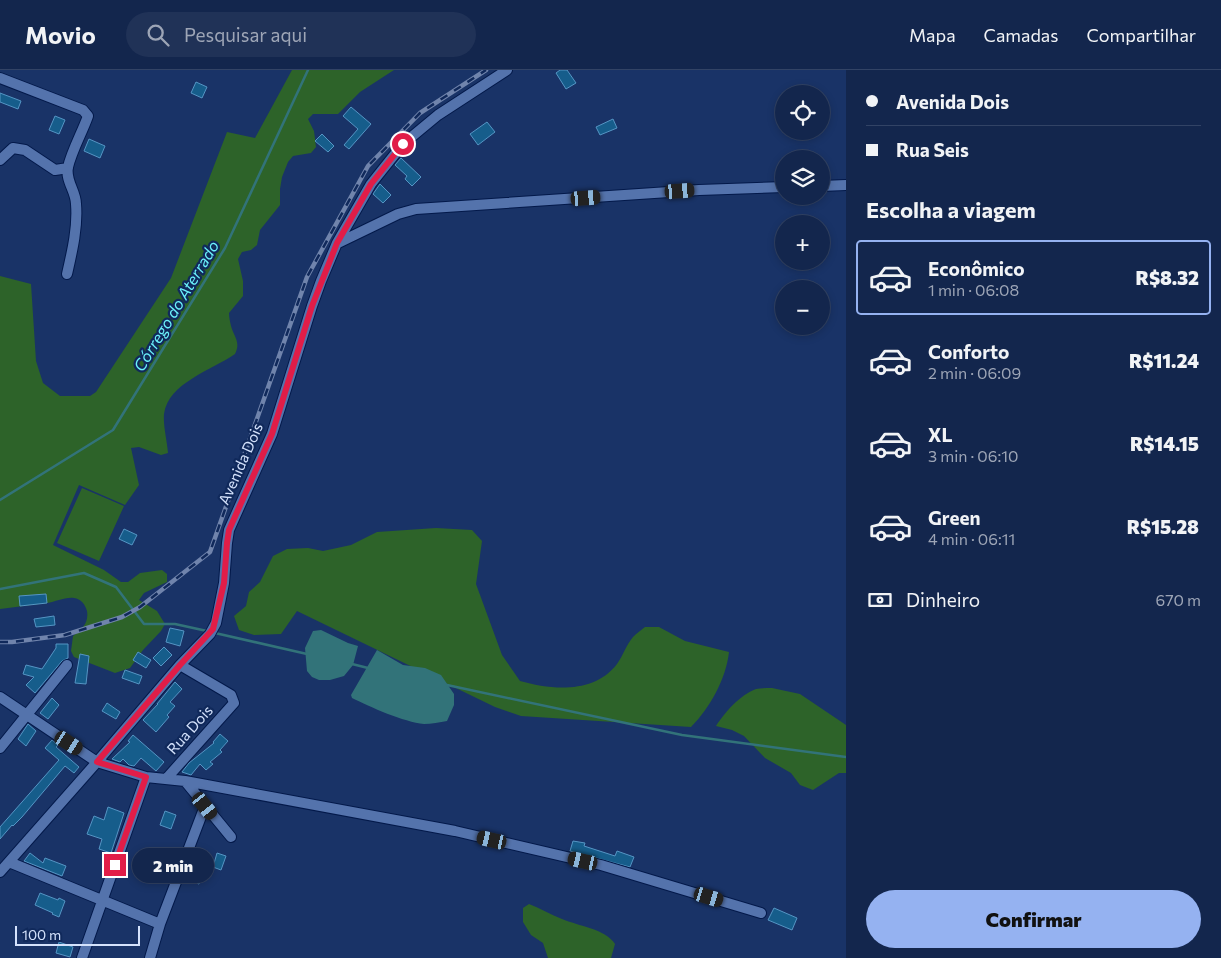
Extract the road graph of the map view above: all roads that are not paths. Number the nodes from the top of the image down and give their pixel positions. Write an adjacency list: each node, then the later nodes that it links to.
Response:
1 (507, 70): 8 (street, Avenida Dois)
2 (0, 78): 4 (street)
3 (0, 160): 4 (street)
4 (68, 168): 9 (street)
5 (846, 185): 6 (street)
6 (830, 186)
7 (775, 187): 8 (street)
8 (337, 243): 11 (street, Avenida Dois)
9 (67, 274)
10 (67, 665): 13 (street)
11 (180, 665): 15 (street, Avenida Dois); 17 (street, Rua Dois)
12 (0, 697): 13 (street)
13 (27, 716): 14 (street); 15 (street)
14 (0, 748)
15 (97, 762): 16 (street); 21 (street, Avenida Dois)
16 (146, 777): 17 (street); 23 (street)
17 (166, 779): 18 (street)
18 (185, 781): 19 (street); 24 (street)
19 (205, 806): 20 (street); 25 (street)
20 (230, 838)
21 (9, 862): 22 (street, Avenida Dois); 23 (street)
22 (0, 872)
23 (103, 900): 25 (street); 26 (street)
24 (761, 913)
25 (160, 924): 27 (street)
26 (82, 958)
27 (150, 958)

